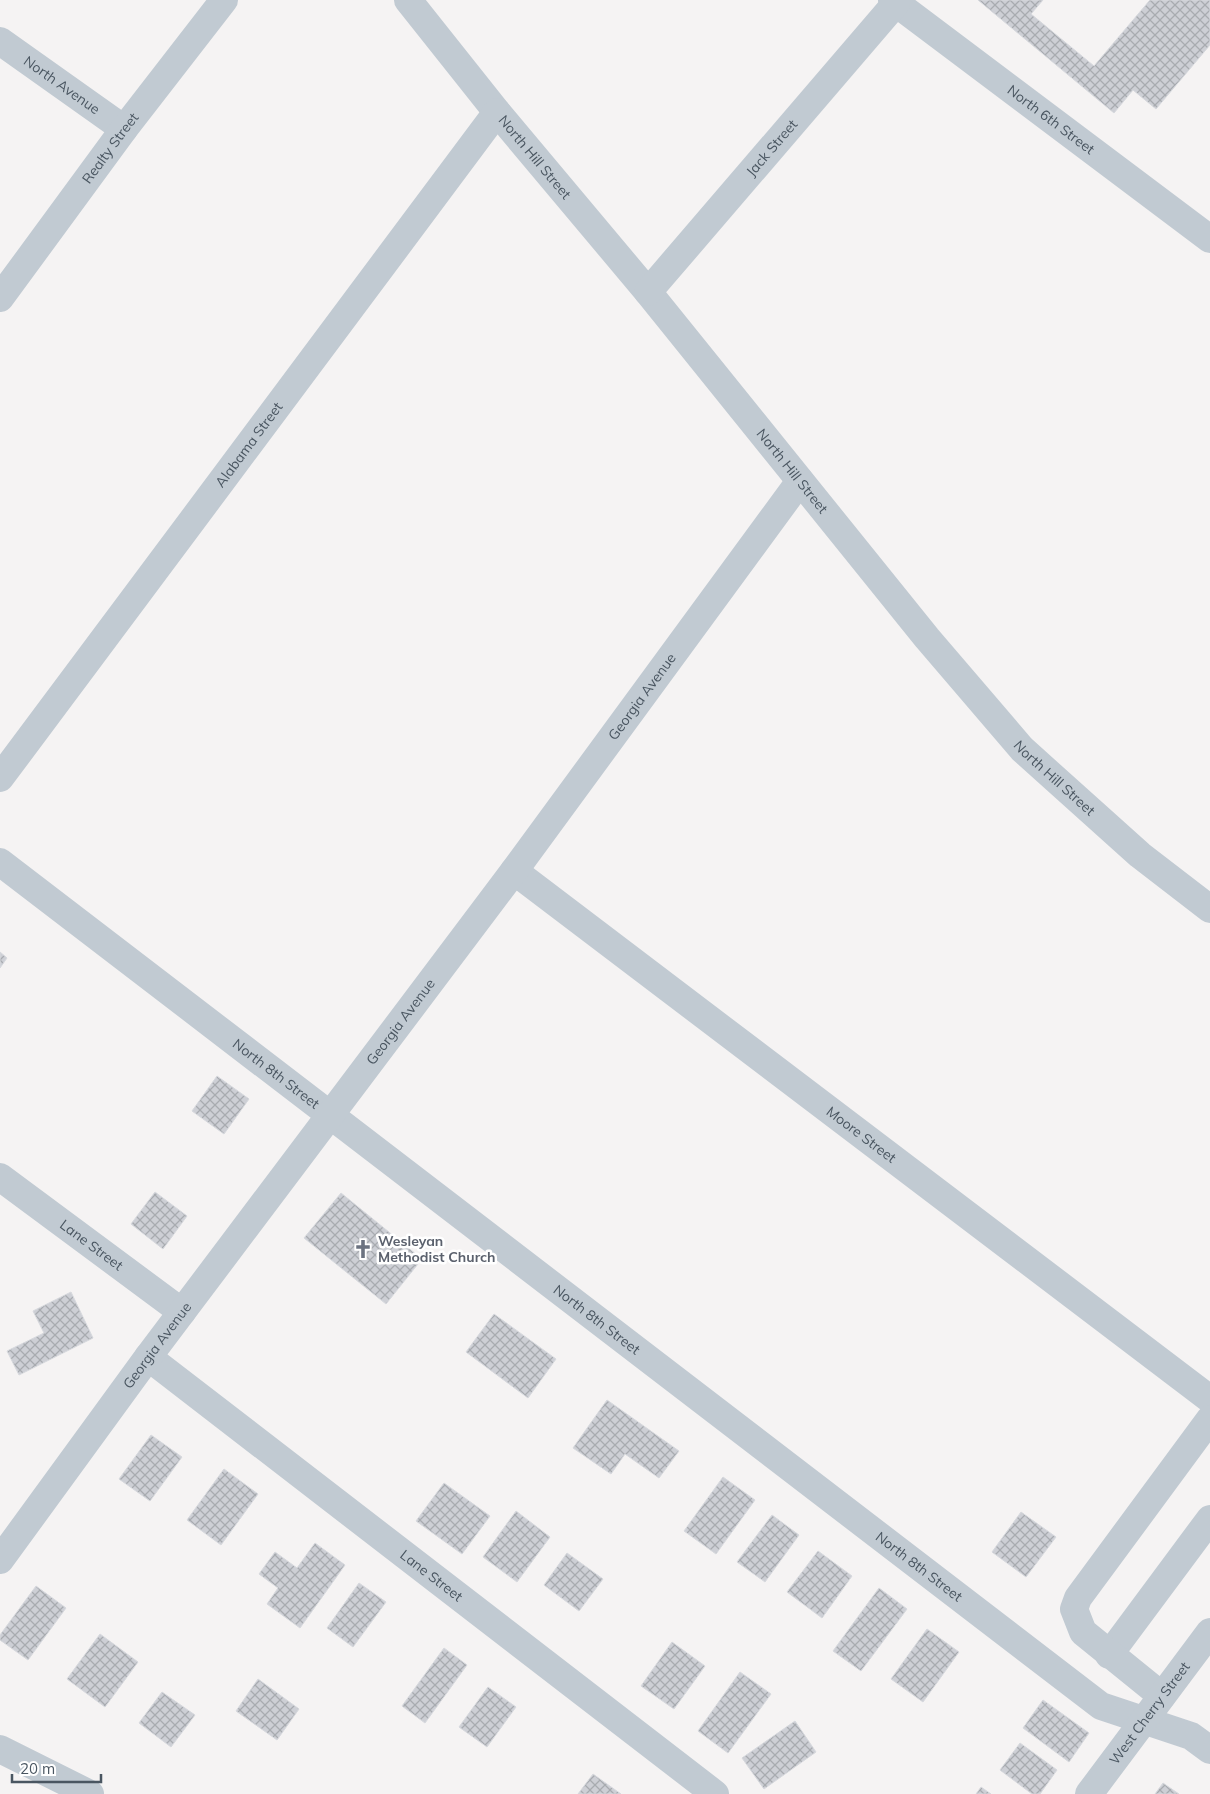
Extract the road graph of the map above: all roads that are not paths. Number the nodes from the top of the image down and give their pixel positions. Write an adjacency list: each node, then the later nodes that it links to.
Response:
1 (224, 0): 6 (street, Realty Street)
2 (408, 0): 5 (street, North Hill Street)
3 (904, 4): 7 (street, North 6th Street); 8 (street, Jack Street)
4 (0, 41): 6 (street, North Avenue)
5 (497, 112): 8 (street, North Hill Street); 11 (street, Alabama Street)
6 (124, 129): 9 (street, Realty Street)
7 (1210, 239)
8 (648, 292): 10 (street, North Hill Street)
9 (0, 298)
10 (800, 481): 13 (street, Georgia Avenue); 14 (street, North Hill Street)
11 (0, 778)
12 (0, 862): 15 (street, North 8th Street)
13 (514, 871): 15 (street, Georgia Avenue); 19 (street, Moore Street)
14 (1210, 909)
15 (331, 1115): 17 (street, Georgia Avenue); 26 (street, North 8th Street)
16 (0, 1177): 17 (street, Lane Street)
17 (182, 1312): 18 (street, Georgia Avenue)
18 (148, 1357): 22 (street, Georgia Avenue); 30 (street, Lane Street)
19 (1210, 1399)
20 (1210, 1419): 24 (street)
21 (1210, 1520): 24 (street)
22 (0, 1560)
23 (1210, 1632): 25 (street, West Cherry Street)
24 (1109, 1655): 25 (street)
25 (1162, 1696): 26 (street, West Cherry Street)
26 (1143, 1720): 28 (street, North 8th Street); 31 (street, West Cherry Street)
27 (0, 1749): 29 (street)
28 (1210, 1750)
29 (90, 1794)
30 (715, 1794)
31 (1088, 1794)

